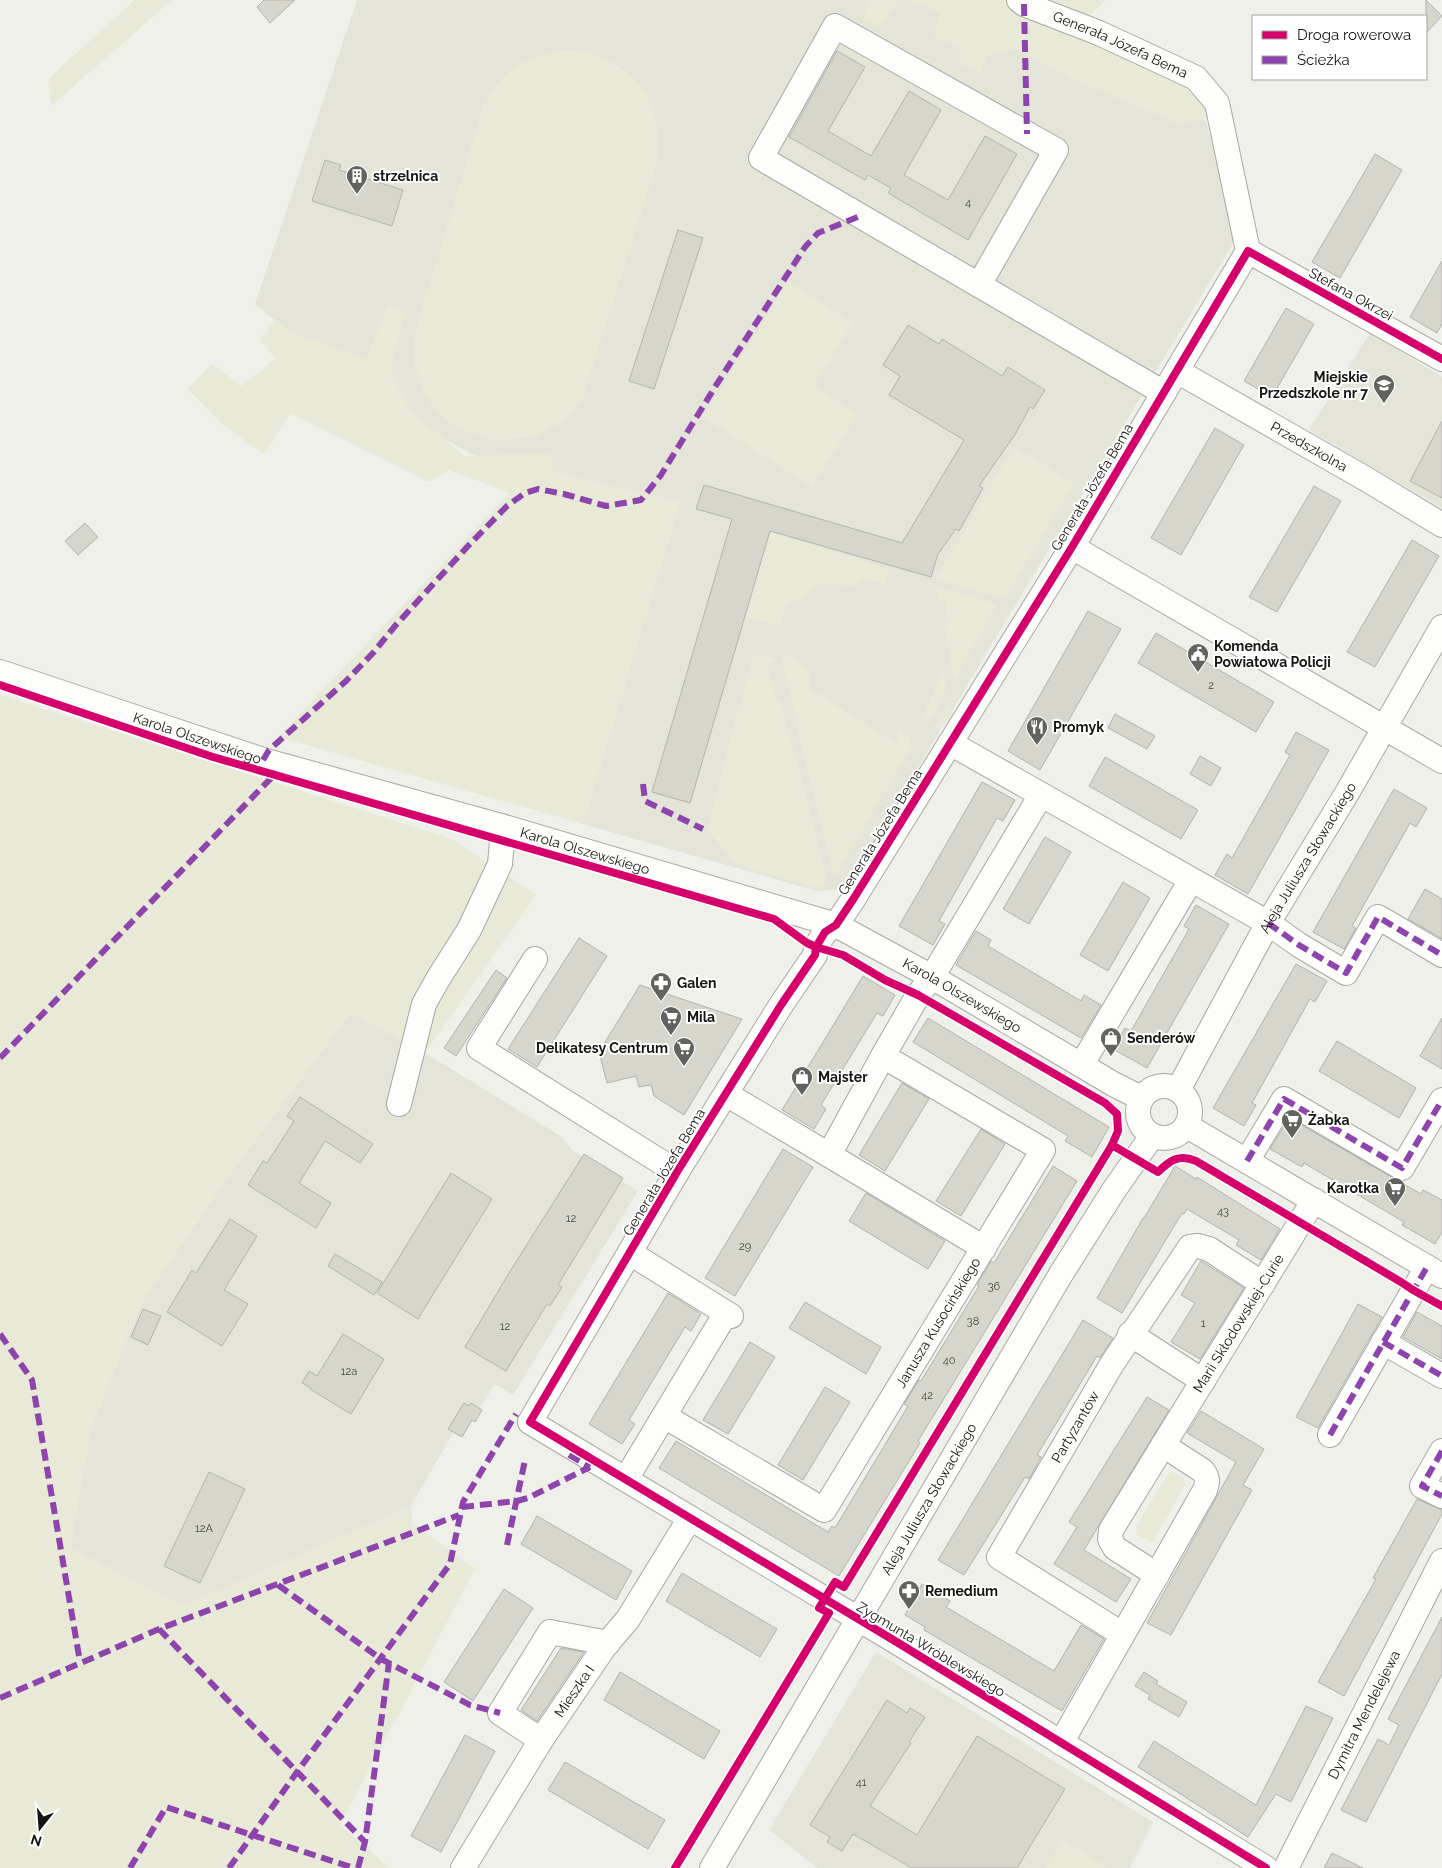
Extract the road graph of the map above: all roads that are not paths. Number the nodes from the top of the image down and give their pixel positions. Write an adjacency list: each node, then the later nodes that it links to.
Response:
1 (1019, 0): 2 (street, Generała Józefa Bema)
2 (1248, 251): 4 (street, Stefana Okrzei); 5 (street, Generała Józefa Bema)
3 (979, 285): 3 (street); 6 (street)
4 (1442, 359)
5 (1177, 371): 6 (street, Generała Józefa Bema); 7 (street, Przedszkolna)
6 (1164, 393): 8 (street, Generała Józefa Bema)
7 (1442, 524)
8 (1072, 547): 11 (street); 12 (street, Generała Józefa Bema)
9 (1442, 627): 11 (street, Aleja Juliusza Słowackiego)
10 (0, 672): 15 (street, Karola Olszewskiego)
11 (1384, 728): 13 (street); 17 (street, Aleja Juliusza Słowackiego)
12 (950, 743): 14 (street); 18 (street, Generała Józefa Bema)
13 (1442, 761)
14 (1042, 795): 16 (street); 21 (street)
15 (501, 826): 18 (street, Karola Olszewskiego); 28 (street)
16 (1191, 880): 17 (street); 23 (street)
17 (1268, 923): 19 (street); 24 (street, Aleja Juliusza Słowackiego)
18 (836, 925): 21 (street, Karola Olszewskiego); 25 (street, Generała Józefa Bema)
19 (1442, 955)
20 (535, 959): 33 (street)
21 (932, 977): 22 (street); 23 (street, Karola Olszewskiego)
22 (883, 1056): 31 (street); 35 (street, Janusza Kusocińskiego)
23 (1082, 1064): 26 (street, Karola Olszewskiego)
24 (1178, 1090): 26 (street); 29 (street)
25 (726, 1094): 31 (street); 33 (street, Generała Józefa Bema)
26 (1141, 1098): 30 (street)
27 (1442, 1100): 32 (street)
28 (399, 1104)
29 (1187, 1126): 30 (street); 32 (street)
30 (1152, 1136): 53 (street, Aleja Juliusza Słowackiego)
31 (828, 1155): 35 (street)
32 (1247, 1161): 34 (street)
33 (677, 1172): 36 (street, Generała Józefa Bema)
34 (1314, 1200): 37 (street); 38 (street, Marii Skłodowskiej-Curie)
35 (984, 1248): 43 (street, Janusza Kusocińskiego)
36 (630, 1253): 43 (street); 44 (street, Generała Józefa Bema)
37 (1435, 1272): 40 (street)
38 (1263, 1284): 39 (street, Partyzantów); 42 (street, Marii Skłodowskiej-Curie)
39 (1130, 1334): 42 (street); 54 (street, Partyzantów)
40 (1382, 1342): 41 (street); 45 (street)
41 (1442, 1376)
42 (1203, 1381): 46 (street, Marii Skłodowskiej-Curie)
43 (664, 1416): 48 (street)
44 (530, 1422): 48 (street, Zygmunta Wróblewskiego)
45 (1330, 1435)
46 (1164, 1445): 52 (street); 52 (street, Marii Skłodowskiej-Curie)
47 (1442, 1451): 49 (street)
48 (626, 1479): 50 (street, Zygmunta Wróblewskiego)
49 (1442, 1496)
50 (690, 1518): 53 (street, Zygmunta Wróblewskiego); 55 (street, Mieszka I)
51 (1442, 1560): 61 (street, Dymitra Mendelejewa)
52 (1157, 1575): 54 (street)
53 (858, 1619): 57 (street, Zygmunta Wróblewskiego); 59 (street, Aleja Juliusza Słowackiego)
54 (1122, 1634): 57 (street)
55 (608, 1642): 56 (street, Mieszka I); 56 (street)
56 (541, 1740): 58 (street, Mieszka I)
57 (1061, 1743): 60 (street, Zygmunta Wróblewskiego)
58 (463, 1868)
59 (712, 1868)
60 (1266, 1868)
61 (1286, 1868)

